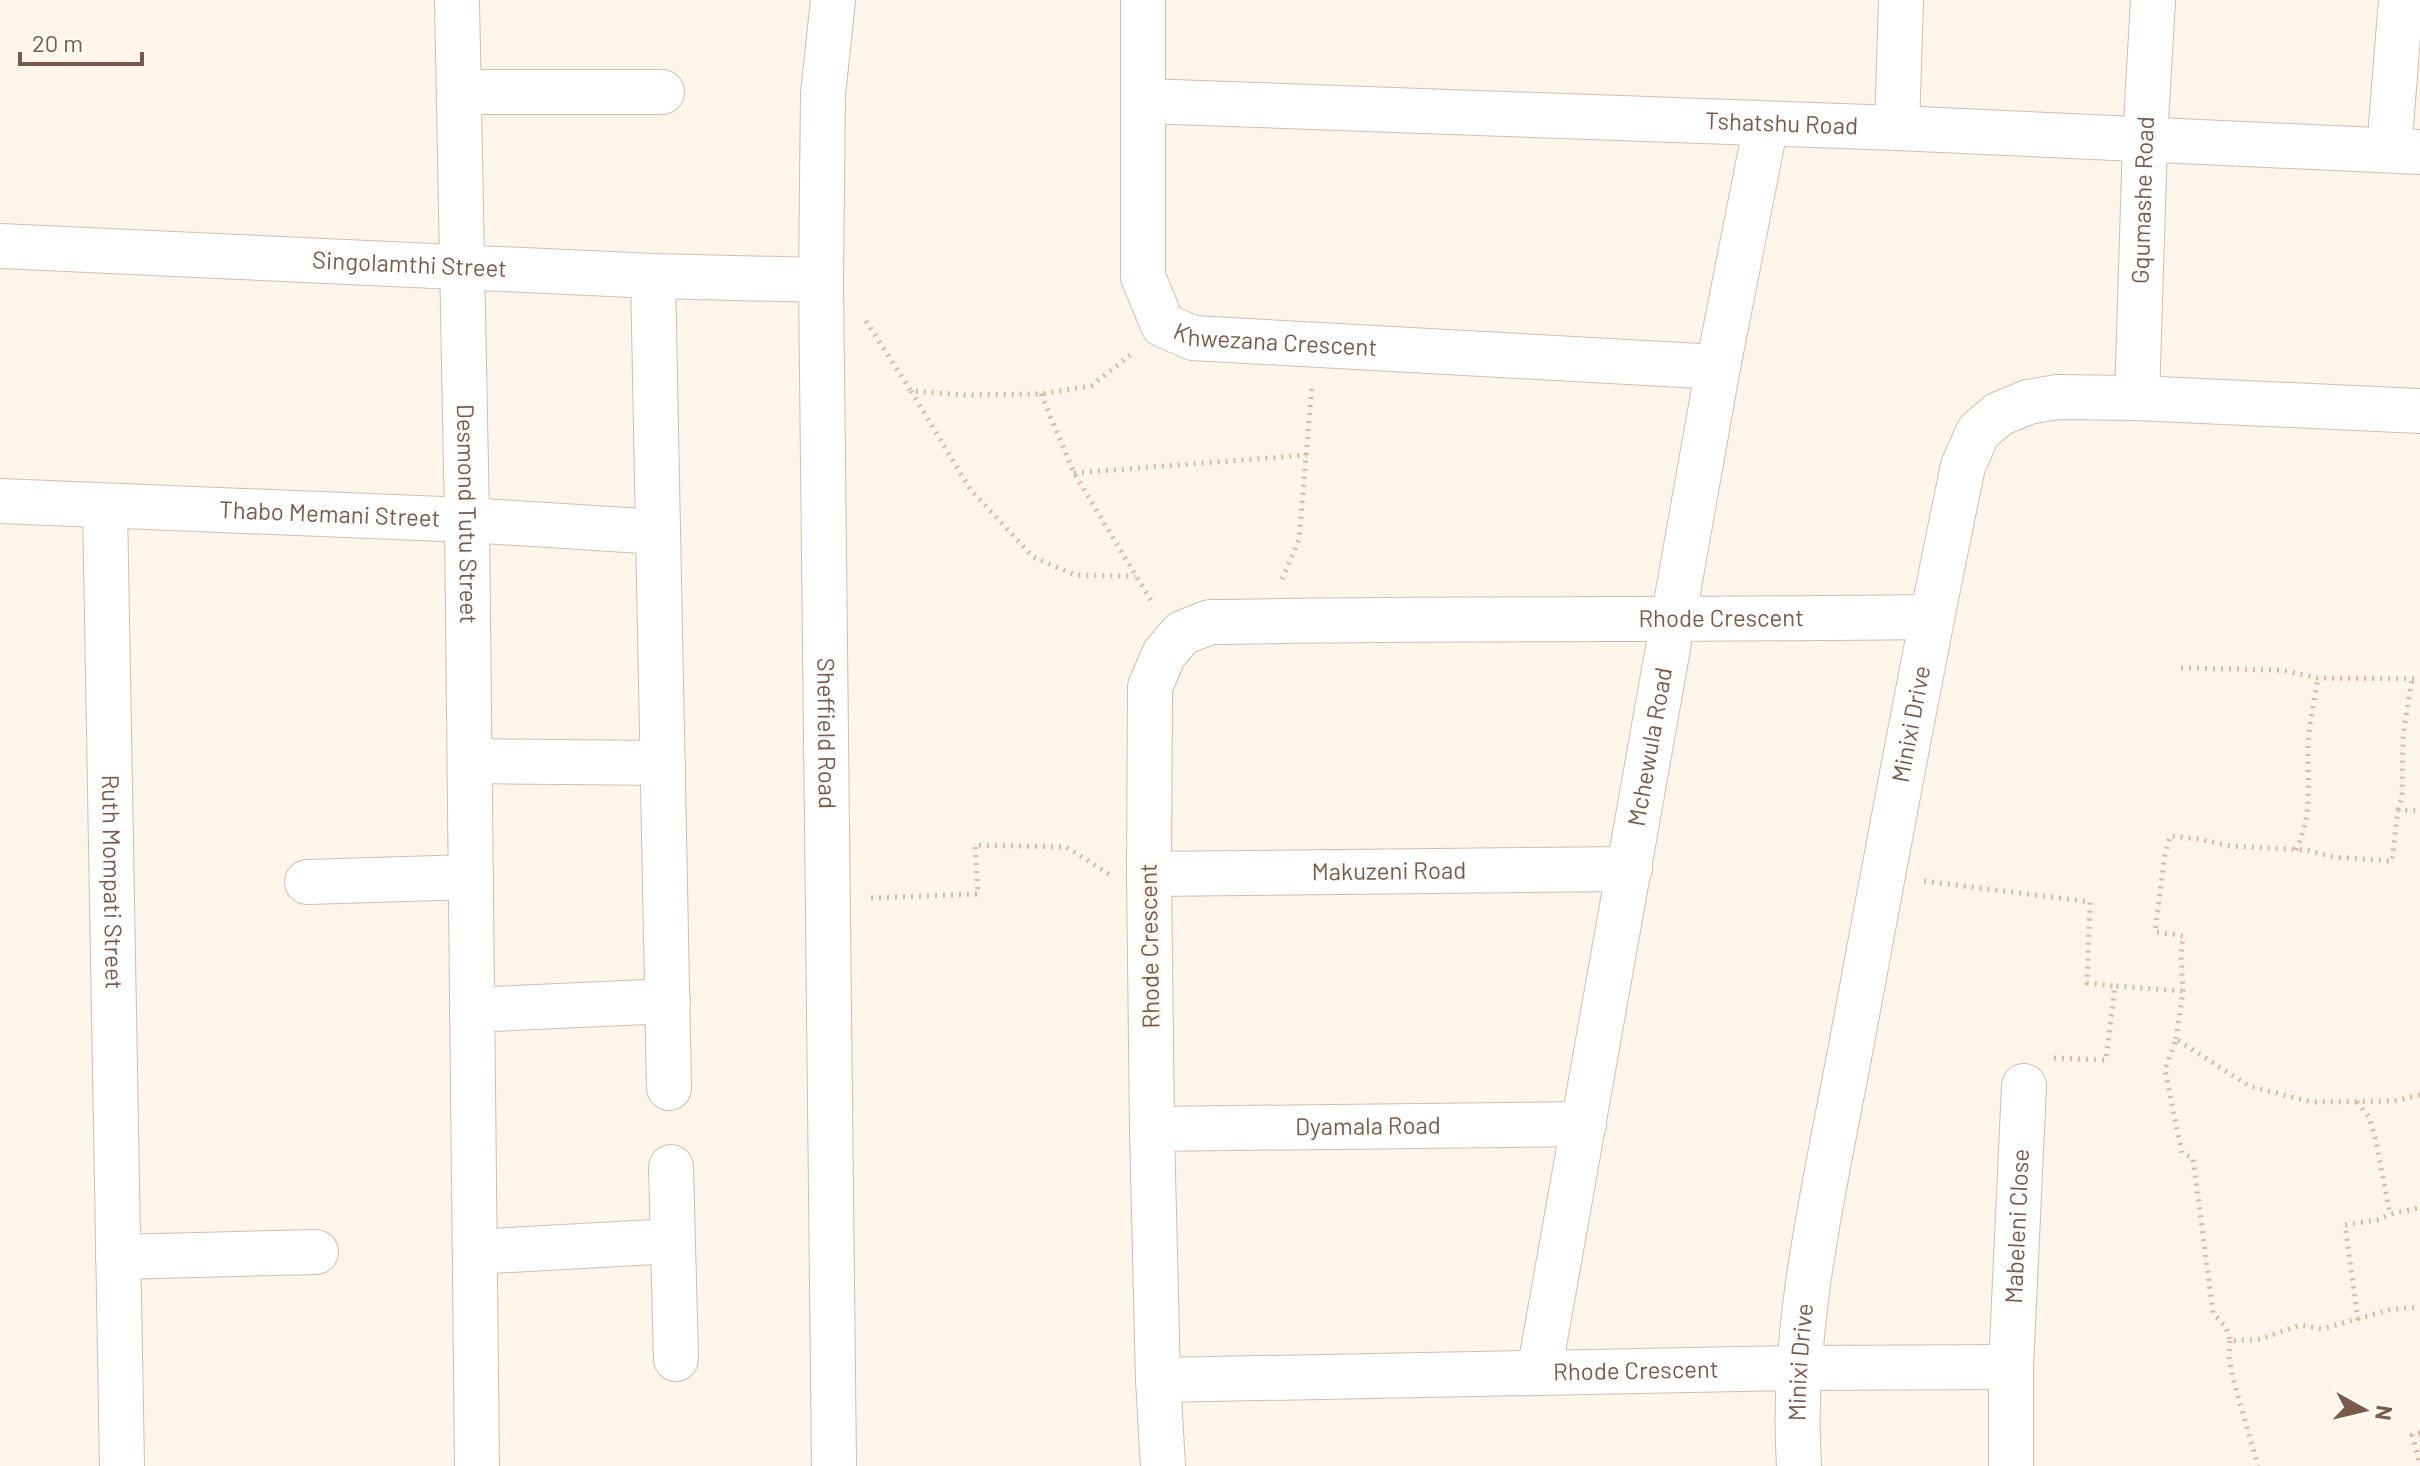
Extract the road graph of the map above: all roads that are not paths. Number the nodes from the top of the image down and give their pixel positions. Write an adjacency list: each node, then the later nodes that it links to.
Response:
1 (457, 0): 7 (street, Desmond Tutu Street)
2 (833, 0): 17 (street, Sheffield Road)
3 (1143, 0): 9 (street, Khwezana Crescent)
4 (1901, 0): 11 (street)
5 (2153, 0): 12 (street, Gqumashe Road)
6 (2401, 0): 13 (street)
7 (459, 92): 8 (street); 15 (street, Desmond Tutu Street)
8 (662, 92)
9 (1144, 101): 10 (street, Tshatshu Road); 18 (street, Khwezana Crescent)
10 (1766, 124): 11 (street, Tshatshu Road); 18 (street, Mchewula Road)
11 (1897, 128): 12 (street, Tshatshu Road)
12 (2145, 140): 13 (street, Tshatshu Road); 19 (street, Gqumashe Road)
13 (2404, 151)
14 (0, 246): 15 (street, Singolamthi Street)
15 (463, 267): 16 (street, Singolamthi Street); 23 (street, Desmond Tutu Street)
16 (653, 276): 17 (street, Singolamthi Street); 24 (street)
17 (821, 280): 51 (street, Sheffield Road)
18 (1718, 367): 26 (street, Mchewula Road)
19 (2137, 398): 20 (street, Minixi Drive); 25 (street, Minixi Drive)
20 (2420, 411)
21 (0, 501): 22 (street, Thabo Memani Street)
22 (105, 506): 23 (street, Thabo Memani Street); 43 (street, Ruth Mompati Street)
23 (467, 520): 24 (street, Thabo Memani Street); 27 (street, Desmond Tutu Street)
24 (658, 532): 28 (street)
25 (1932, 617): 26 (street, Rhode Crescent); 46 (street, Minixi Drive)
26 (1675, 620): 29 (street, Mchewula Road); 30 (street, Rhode Crescent)
27 (470, 761): 28 (street); 31 (street, Desmond Tutu Street)
28 (663, 763): 33 (street)
29 (1630, 869): 30 (street, Makuzeni Road); 37 (street, Mchewula Road)
30 (1149, 874): 38 (street, Rhode Crescent)
31 (471, 877): 32 (street); 34 (street, Desmond Tutu Street)
32 (307, 882)
33 (668, 1001): 34 (street); 36 (street)
34 (472, 1010): 42 (street, Desmond Tutu Street)
35 (2024, 1086): 45 (street, Mabeleni Close)
36 (669, 1088)
37 (1584, 1124): 38 (street, Dyamala Road); 47 (street, Mchewula Road)
38 (1152, 1129): 48 (street, Rhode Crescent)
39 (671, 1167): 40 (street)
40 (672, 1241): 42 (street); 44 (street)
41 (316, 1252): 43 (street)
42 (475, 1252): 50 (street, Desmond Tutu Street)
43 (118, 1257): 49 (street, Ruth Mompati Street)
44 (676, 1359)
45 (2011, 1367): 46 (street); 54 (street, Mabeleni Close)
46 (1798, 1368): 47 (street, Rhode Crescent); 53 (street, Minixi Drive)
47 (1539, 1373): 48 (street, Rhode Crescent)
48 (1158, 1380): 52 (street)
49 (122, 1466)
50 (477, 1466)
51 (834, 1466)
52 (1163, 1466)
53 (1799, 1466)
54 (2011, 1466)

